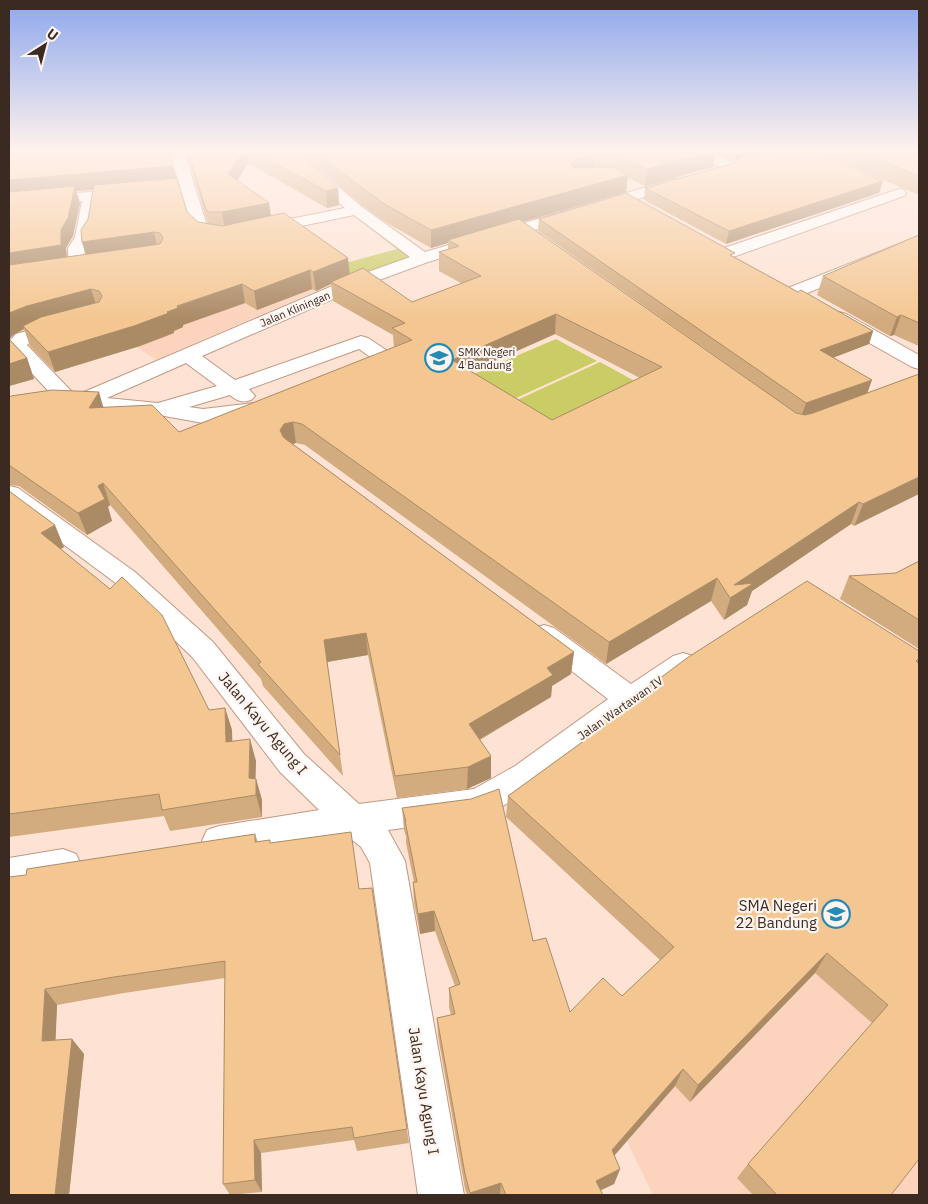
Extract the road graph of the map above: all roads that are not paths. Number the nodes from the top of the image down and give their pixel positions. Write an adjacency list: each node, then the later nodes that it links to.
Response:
1 (88, 208): 13 (street)
2 (190, 208): 5 (street)
3 (593, 208): 6 (street, Jalan Kliningan)
4 (868, 208): 10 (street)
5 (357, 210): 11 (street)
6 (522, 229): 8 (street); 11 (street, Jalan Kliningan)
7 (919, 241): 15 (street)
8 (540, 242)
9 (710, 244): 10 (street)
10 (727, 253): 12 (street)
11 (422, 258): 19 (street, Jalan Kliningan)
12 (744, 263)
13 (96, 266)
14 (778, 282): 15 (street)
15 (794, 292): 16 (street)
16 (811, 302)
17 (828, 311): 20 (street)
18 (78, 322): 23 (street)
19 (188, 356): 22 (street); 23 (street, Jalan Kliningan)
20 (919, 363)
21 (343, 377): 22 (street)
22 (233, 388): 24 (street); 24 (street)
23 (79, 400): 24 (street); 25 (street, Jalan Kliningan)
24 (159, 409)
25 (9, 411)
26 (9, 494): 30 (street, Jalan Kayu Agung I)
27 (524, 620): 29 (street)
28 (702, 651): 29 (street, Jalan Wartawan IV)
29 (630, 699): 30 (street, Jalan Wartawan IV)
30 (352, 820): 31 (street, Jalan Wartawan IV); 34 (street, Jalan Kayu Agung I)
31 (185, 846)
32 (97, 860): 33 (street)
33 (9, 874)
34 (441, 1195)

